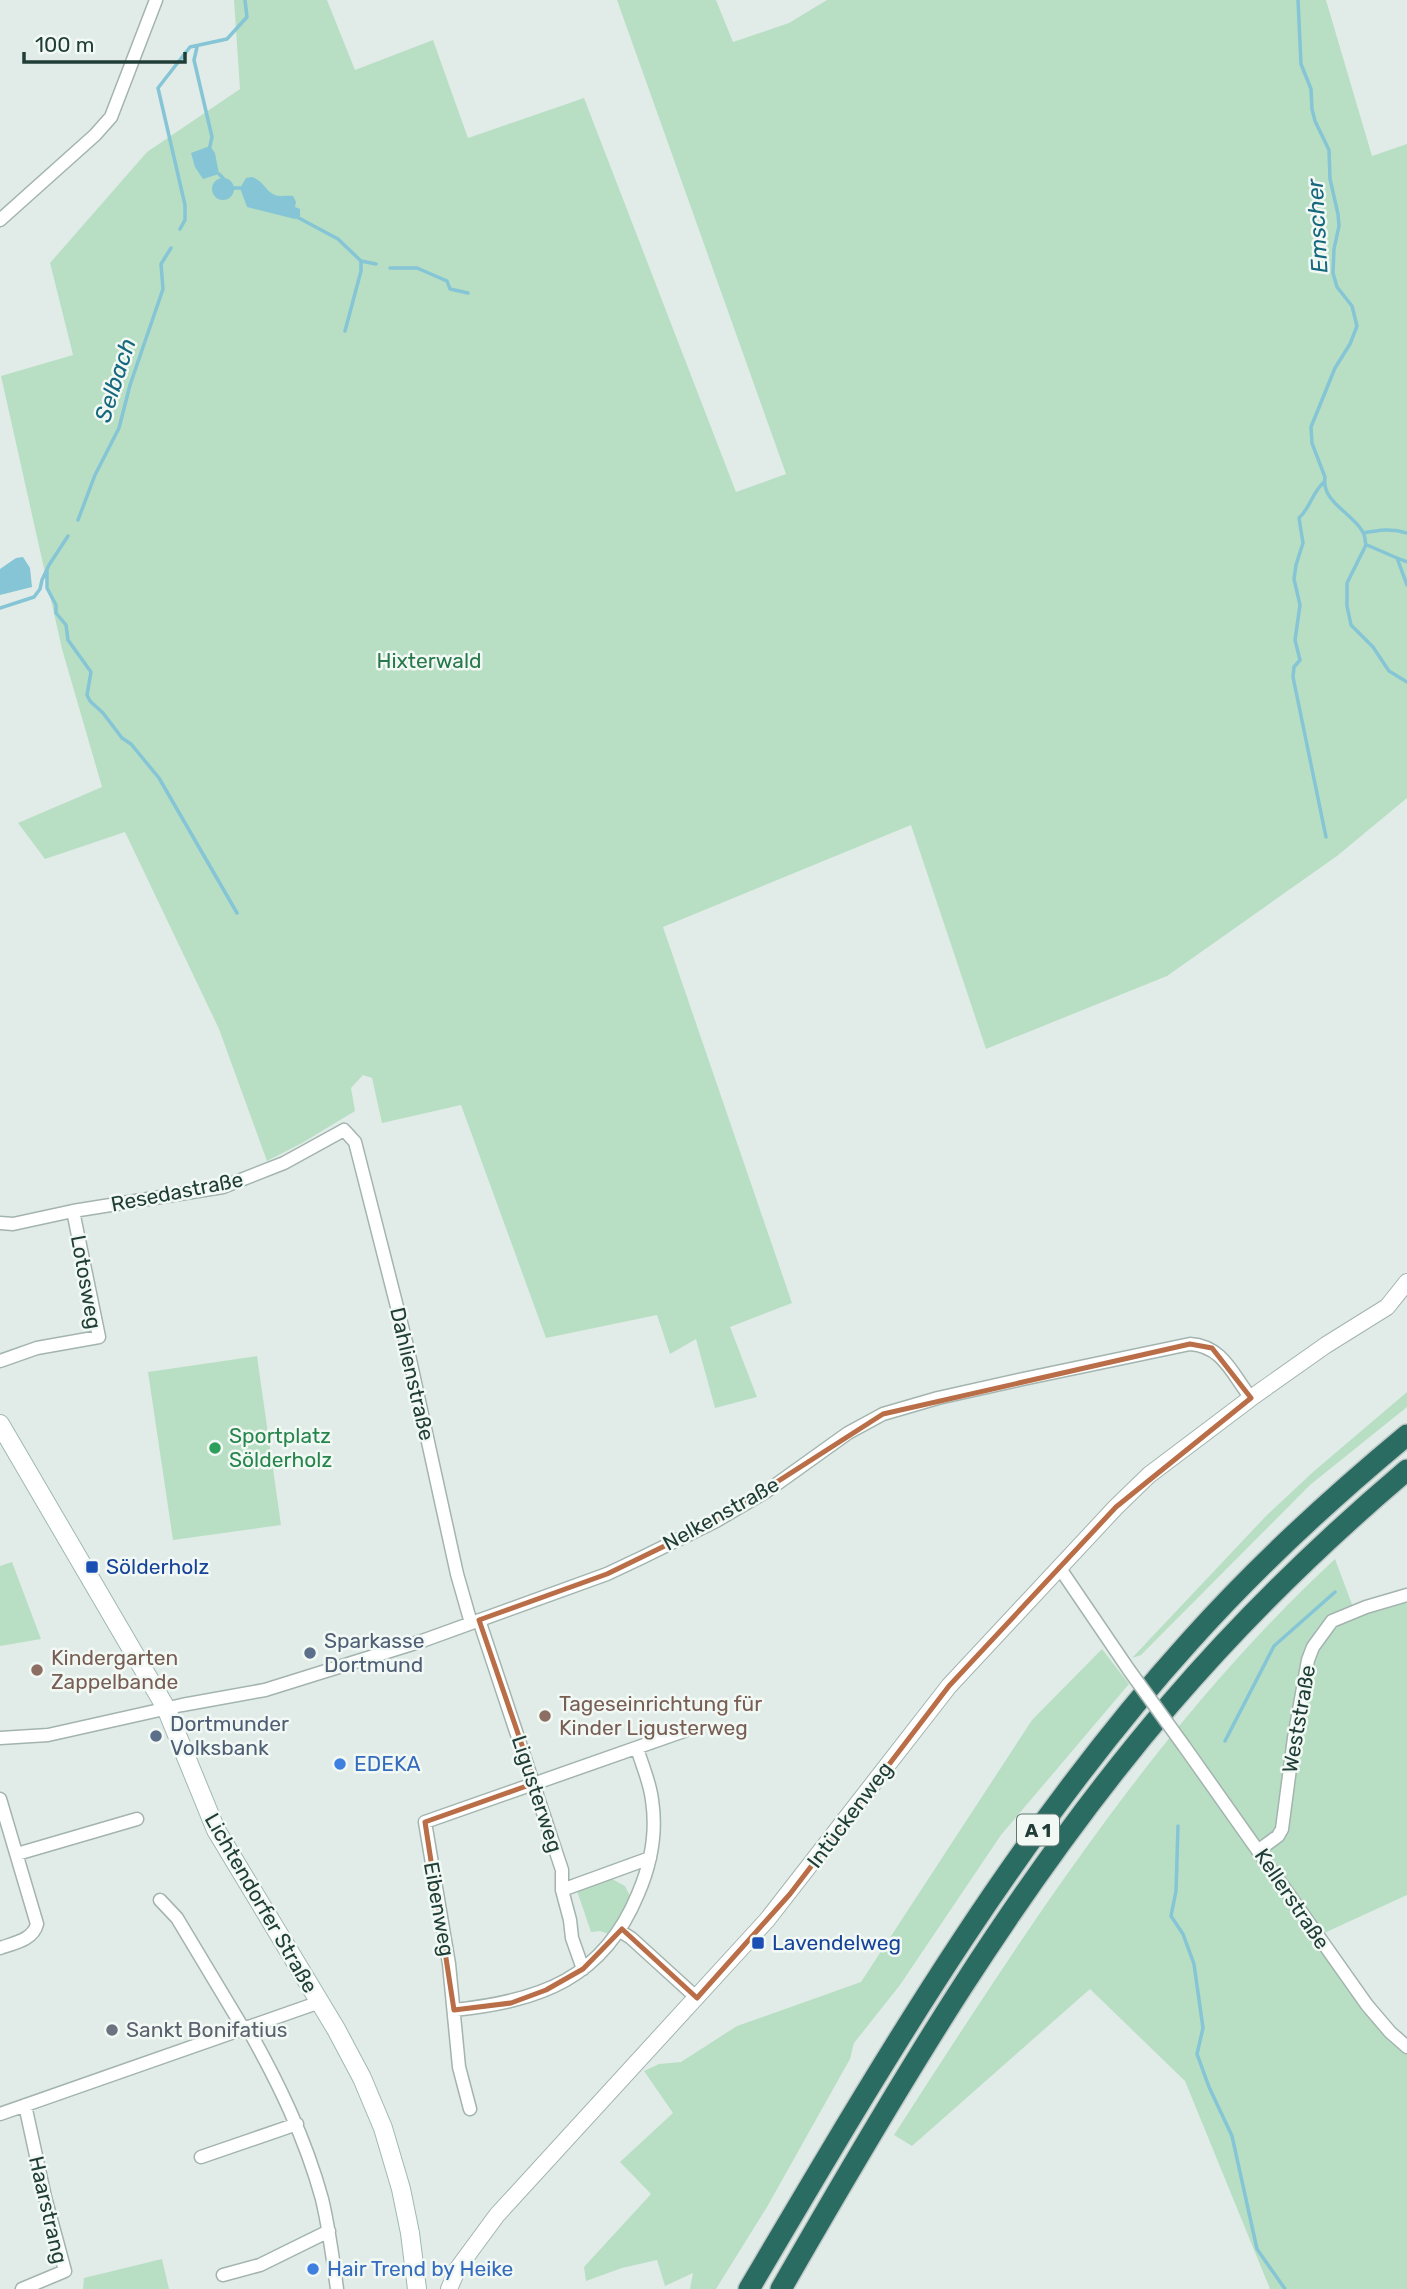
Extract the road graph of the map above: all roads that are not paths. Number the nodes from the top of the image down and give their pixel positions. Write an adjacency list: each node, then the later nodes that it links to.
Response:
1 (156, 0): 2 (street)
2 (0, 220)
3 (344, 1130): 4 (street, Resedastraße); 15 (street, Dahlienstraße)
4 (72, 1211): 5 (street, Resedastraße); 7 (street, Lotosweg)
5 (0, 1223)
6 (1407, 1282): 8 (street, Intückenweg)
7 (0, 1361)
8 (1251, 1398): 13 (street, Intückenweg); 15 (street, Nelkenstraße)
9 (0, 1424): 11 (main road, Lichtendorfer Straße)
10 (1407, 1435): 47 (highway, A 1)
11 (5, 1444): 16 (main road, Lichtendorfer Straße)
12 (1407, 1470): 48 (highway, A 1)
13 (1059, 1567): 23 (street, Kellerstraße, bridge); 31 (street, Intückenweg)
14 (1407, 1595): 23 (street, Weststraße)
15 (475, 1622): 16 (street, Nelkenstraße); 20 (street, Ligusterweg)
16 (166, 1708): 18 (street, Nelkenstraße); 32 (main road, Lichtendorfer Straße)
17 (684, 1731): 19 (street)
18 (0, 1738)
19 (637, 1748): 20 (street); 25 (street)
20 (534, 1783): 26 (street, Ligusterweg); 33 (street, Eibenweg)
21 (0, 1799): 24 (street)
22 (137, 1819): 24 (street)
23 (1259, 1850): 35 (street, Kellerstraße)
24 (17, 1854): 29 (street)
25 (650, 1858): 26 (street); 28 (street)
26 (562, 1890): 30 (street, Ligusterweg)
27 (160, 1899): 34 (street)
28 (620, 1931): 30 (street); 31 (street)
29 (0, 1948)
30 (583, 1969): 33 (street)
31 (697, 1998): 46 (street, Intückenweg)
32 (320, 2002): 34 (street); 45 (main road, Lichtendorfer Straße)
33 (454, 2010): 37 (street, Eibenweg)
34 (245, 2027): 36 (street); 39 (street)
35 (1407, 2047)
36 (25, 2105): 38 (street); 43 (street, Haarstrang)
37 (470, 2109)
38 (0, 2114)
39 (297, 2124): 40 (street); 41 (street)
40 (201, 2157)
41 (329, 2231): 42 (street); 44 (street)
42 (223, 2275)
43 (22, 2289)
44 (337, 2289)
45 (417, 2289)
46 (449, 2289)
47 (749, 2289)
48 (781, 2289)

